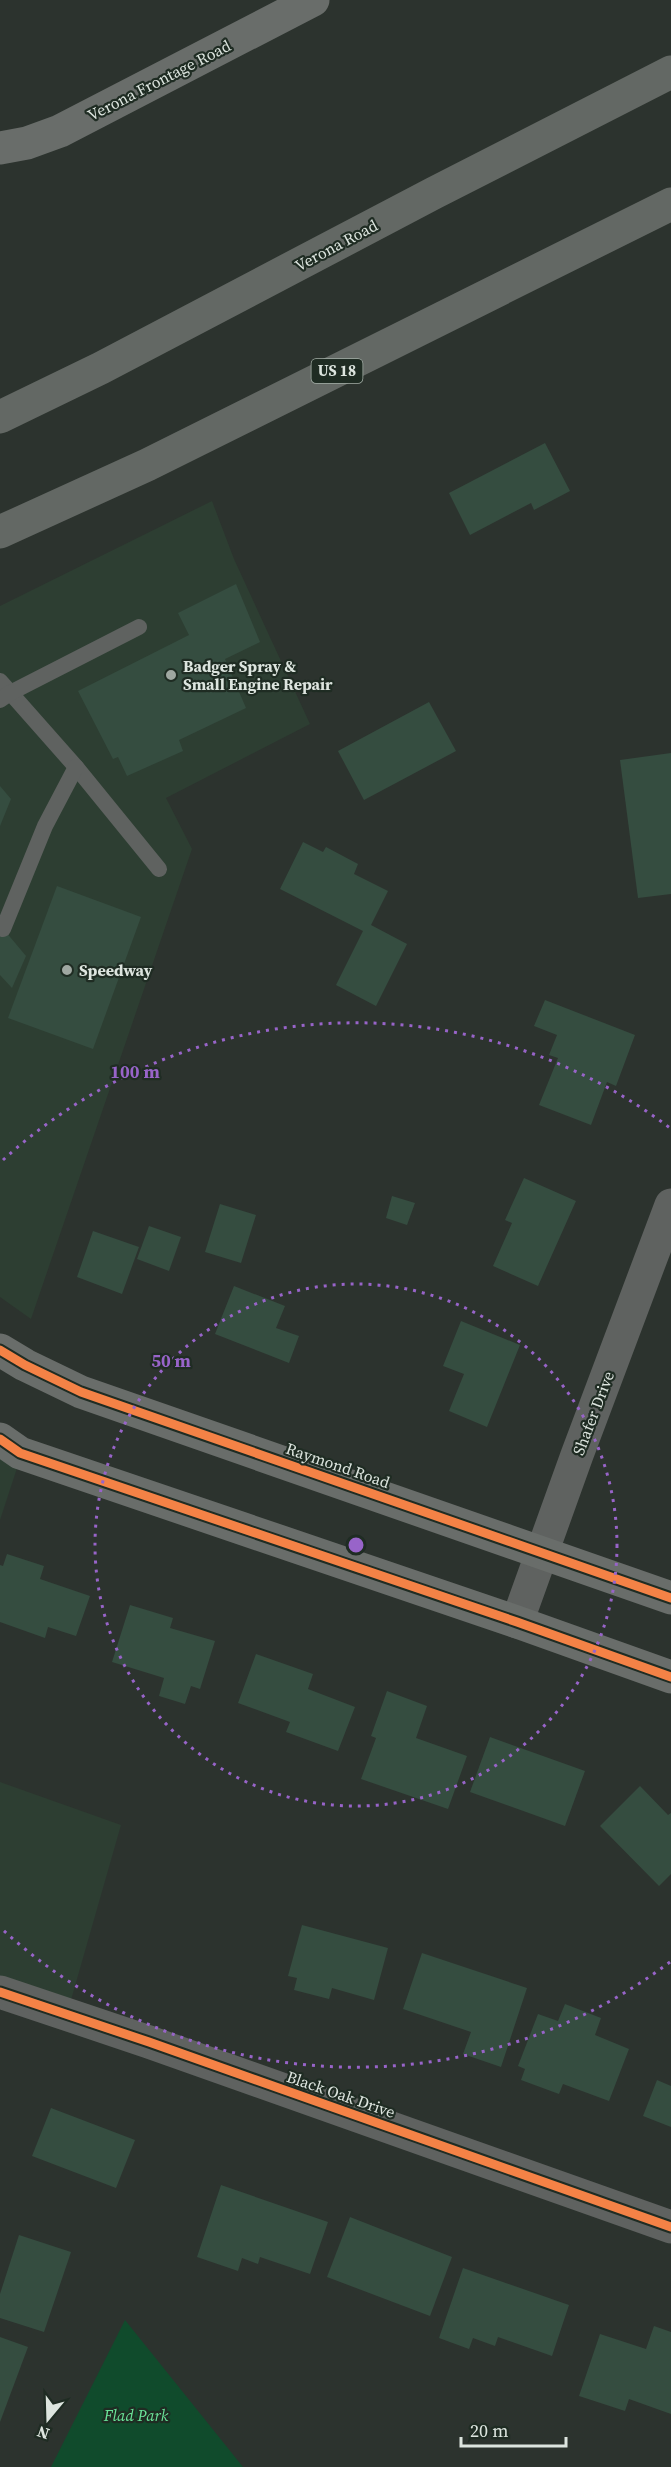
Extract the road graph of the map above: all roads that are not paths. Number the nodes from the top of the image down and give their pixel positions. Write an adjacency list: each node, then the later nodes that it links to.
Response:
1 (313, 0): 3 (main road, Verona Frontage Road)
2 (671, 72): 5 (highway, Verona Road)
3 (0, 148)
4 (671, 204): 6 (highway, US 18)
5 (0, 417)
6 (0, 532)
7 (139, 627): 8 (lane)
8 (3, 692): 9 (lane)
9 (76, 767): 10 (lane); 11 (lane)
10 (159, 869)
11 (3, 929)
12 (671, 1205): 15 (street, Shafer Drive)
13 (0, 1350): 15 (main road, Raymond Road)
14 (0, 1439): 17 (main road)
15 (543, 1552): 16 (main road, Raymond Road); 17 (street, Shafer Drive)
16 (671, 1598)
17 (517, 1622): 18 (main road)
18 (671, 1677)
19 (0, 1992): 20 (street, Black Oak Drive)
20 (671, 2227)

